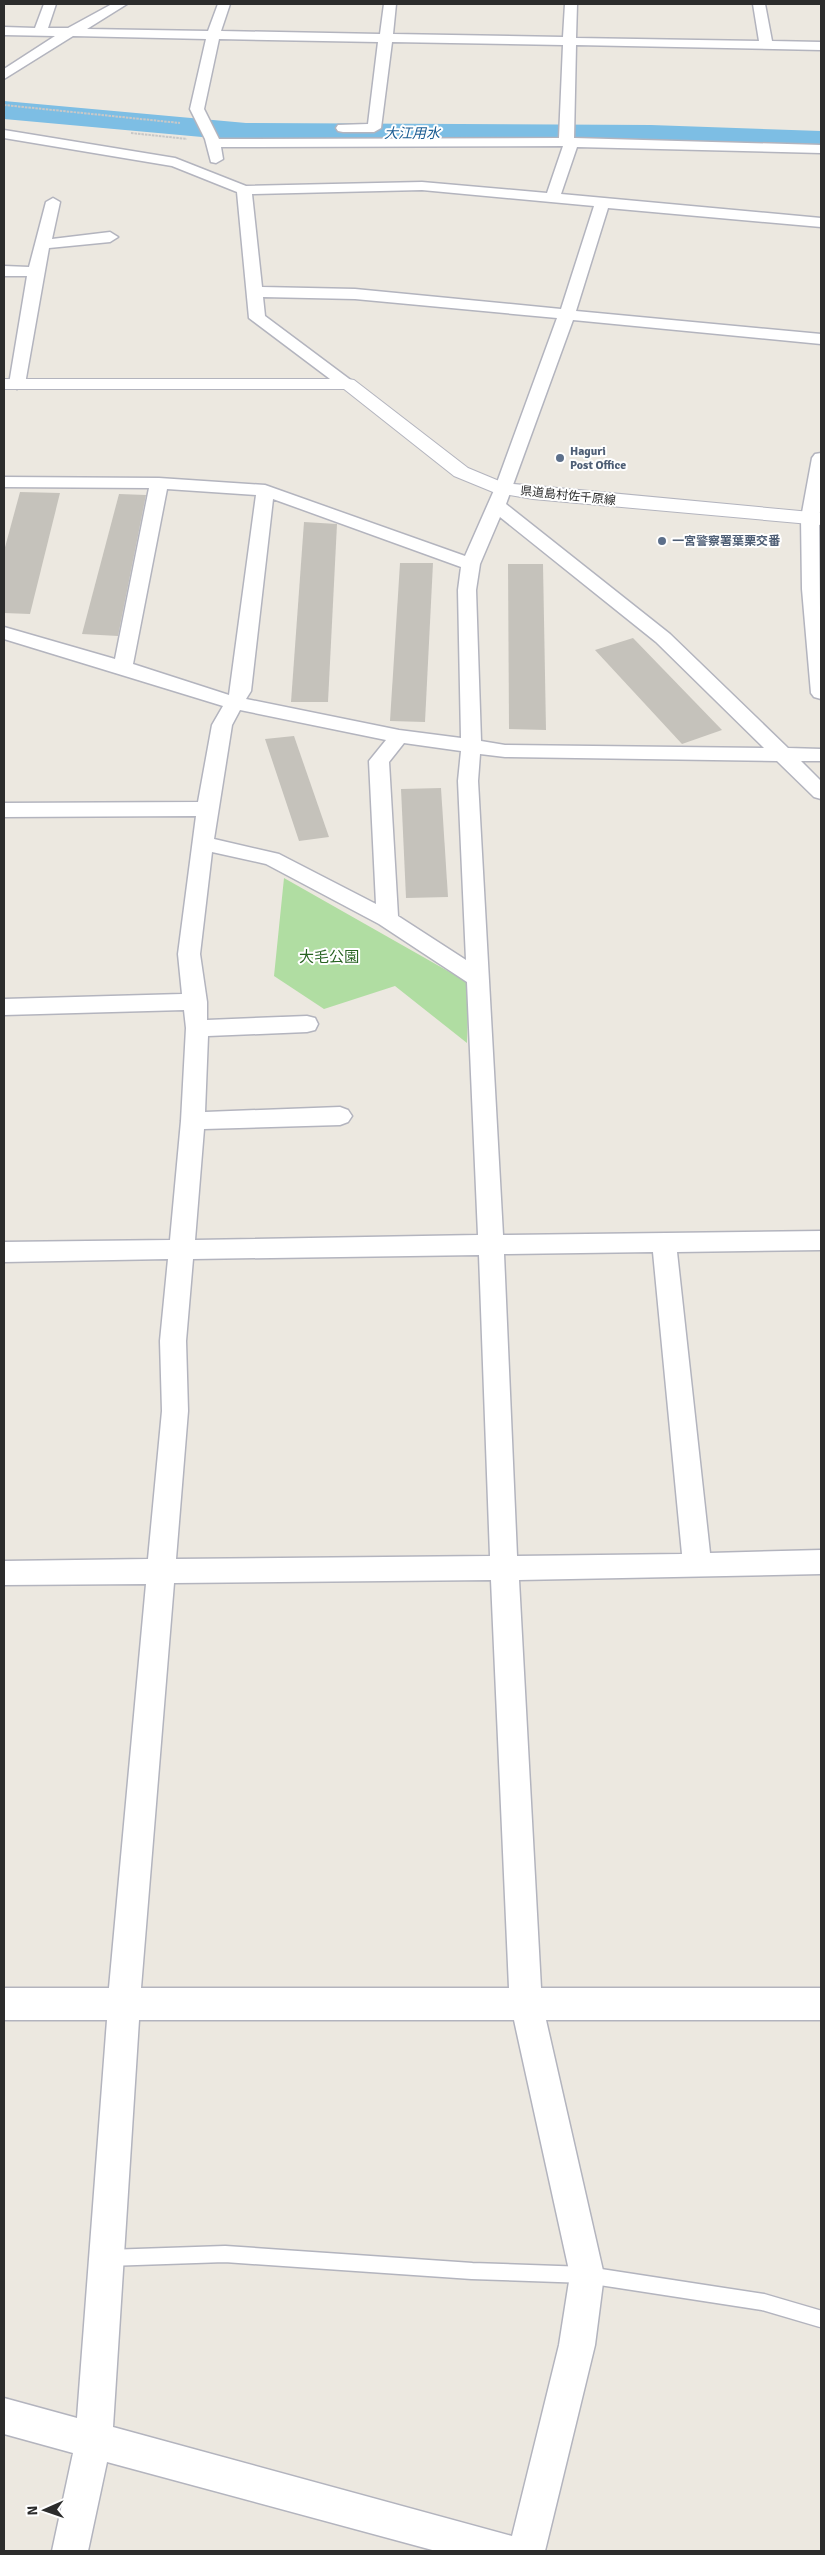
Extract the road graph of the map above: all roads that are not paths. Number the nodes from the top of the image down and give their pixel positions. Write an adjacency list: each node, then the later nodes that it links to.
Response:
1 (50, 4): 8 (street)
2 (121, 4): 9 (street)
3 (224, 4): 10 (street)
4 (390, 4): 11 (street)
5 (570, 4): 12 (street)
6 (759, 4): 13 (street)
7 (4, 31): 8 (street)
8 (40, 32): 9 (street)
9 (69, 33): 10 (street); 15 (street)
10 (213, 36): 11 (street); 17 (street)
11 (387, 38): 12 (street); 17 (street)
12 (571, 41): 13 (street); 18 (street)
13 (766, 45): 14 (street)
14 (821, 46)
15 (4, 75)
16 (4, 134): 20 (street)
17 (209, 134): 18 (street); 20 (street)
18 (568, 136): 19 (street); 22 (street)
19 (821, 149)
20 (220, 179): 21 (street)
21 (244, 190): 22 (street); 30 (street)
22 (552, 198): 24 (street)
23 (53, 202): 27 (street)
24 (602, 203): 25 (street); 31 (street)
25 (821, 223)
26 (110, 237): 27 (street)
27 (44, 244): 29 (street)
28 (4, 271): 29 (street)
29 (36, 272): 33 (street)
30 (255, 292): 31 (street); 34 (street)
31 (567, 314): 32 (street); 39 (street)
32 (821, 339)
33 (10, 384): 34 (main road)
34 (348, 384): 39 (main road, 県道島村佐千原線)
35 (821, 458): 40 (street)
36 (4, 482): 37 (street)
37 (159, 484): 38 (street); 43 (street)
38 (265, 490): 41 (street); 45 (street)
39 (501, 497): 40 (main road, 県道島村佐千原線); 41 (street); 48 (street)
40 (816, 519): 44 (street)
41 (471, 564): 47 (street)
42 (4, 633): 43 (street)
43 (123, 667): 45 (street)
44 (821, 693)
45 (235, 703): 46 (street); 51 (street)
46 (399, 736): 47 (street); 54 (street)
47 (471, 747): 48 (street); 55 (street)
48 (780, 754): 49 (street); 50 (street)
49 (821, 755)
50 (821, 792)
51 (208, 809): 52 (street); 53 (street)
52 (4, 810)
53 (203, 843): 54 (street); 57 (street)
54 (387, 919): 55 (street)
55 (478, 979): 63 (street)
56 (4, 1007): 57 (street)
57 (197, 1015): 58 (street); 60 (street)
58 (307, 1024)
59 (340, 1116): 60 (street)
60 (193, 1122): 64 (street)
61 (821, 1240): 62 (street)
62 (664, 1242): 63 (street); 67 (street)
63 (491, 1244): 64 (street); 68 (street)
64 (181, 1249): 65 (street); 69 (street)
65 (4, 1252)
66 (821, 1562): 67 (street)
67 (697, 1566): 68 (street)
68 (504, 1567): 69 (street); 73 (street)
69 (162, 1570): 70 (street); 71 (street)
70 (4, 1573)
71 (124, 2003): 72 (street); 73 (street); 75 (street)
72 (4, 2004)
73 (526, 2004): 74 (street); 76 (street)
74 (821, 2004)
75 (105, 2258): 76 (lane); 79 (street)
76 (587, 2275): 77 (lane); 82 (street)
77 (821, 2319)
78 (4, 2416): 79 (street)
79 (94, 2438): 80 (street); 81 (street)
80 (70, 2551)
81 (503, 2551)
82 (527, 2551)

